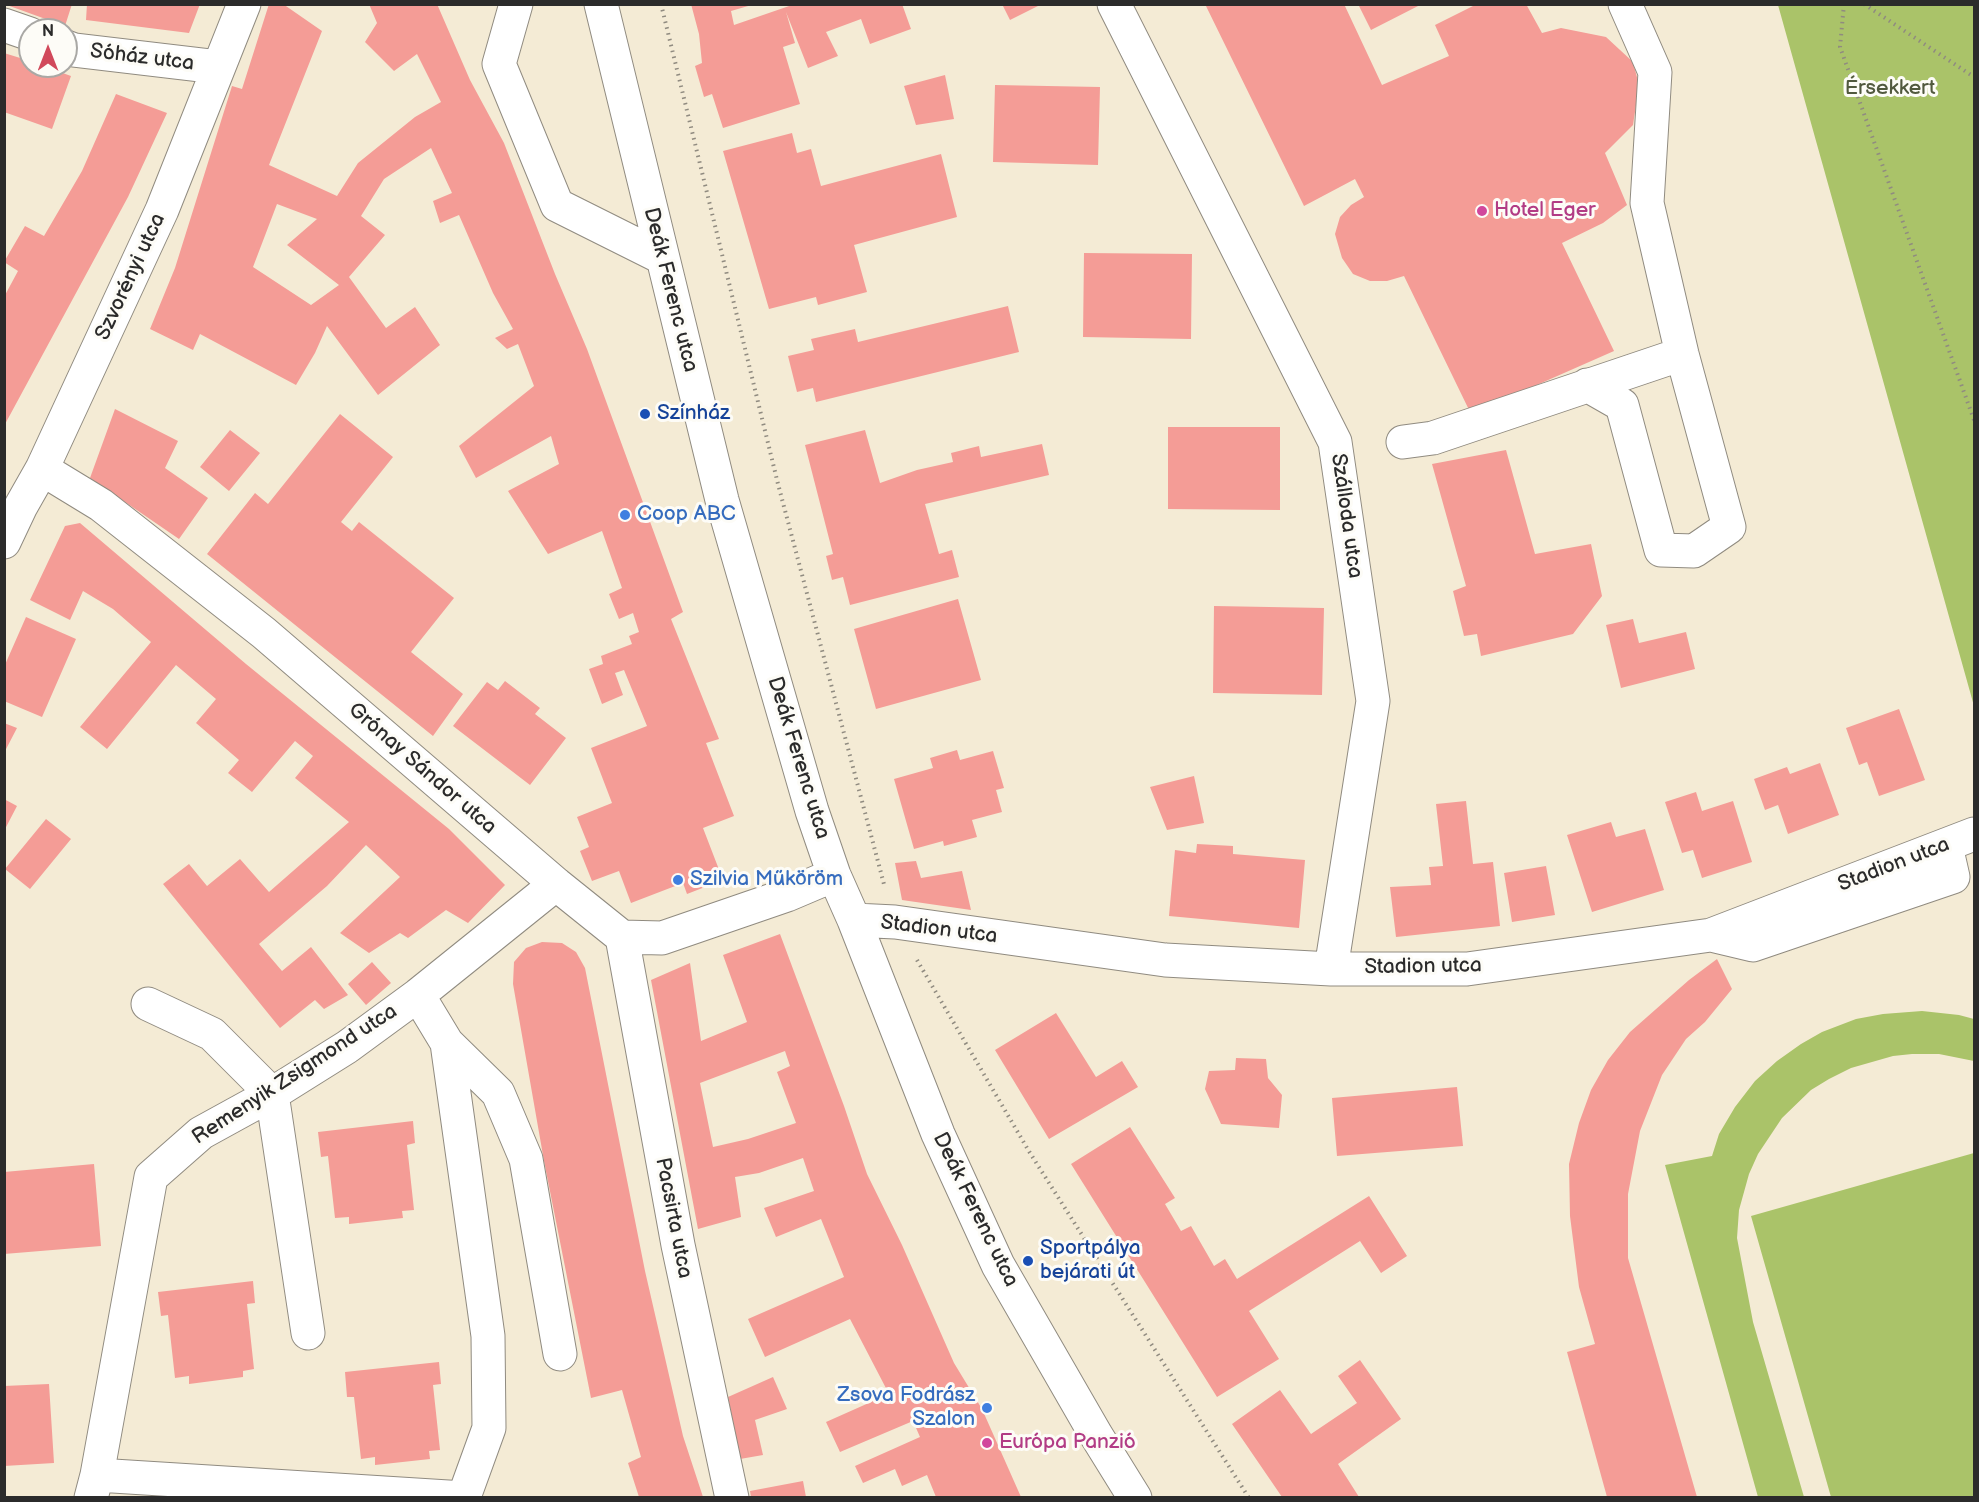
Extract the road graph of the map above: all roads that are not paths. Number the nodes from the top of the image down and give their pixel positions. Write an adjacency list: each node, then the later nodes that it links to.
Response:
1 (244, 4): 7 (street, Szvorényi utca)
2 (516, 4): 8 (street)
3 (601, 4): 8 (street, Deák Ferenc utca)
4 (1114, 4): 19 (street, Szálloda utca)
5 (1625, 4): 9 (street)
6 (78, 50): 7 (street, Sóház utca)
7 (218, 67): 12 (street, Szvorényi utca)
8 (663, 258): 15 (street, Deák Ferenc utca)
9 (1682, 354): 10 (street); 10 (street)
10 (1587, 385): 11 (street)
11 (1403, 442)
12 (42, 469): 13 (street, Szvorényi utca); 16 (street, Grónay Sándor utca)
13 (4, 542)
14 (1960, 840): 19 (street, Stadion utca)
15 (834, 875): 17 (street, Deák Ferenc utca); 18 (street)
16 (556, 884): 18 (street, Grónay Sándor utca); 20 (street, Remenyik Zsigmond utca)
17 (854, 920): 19 (street, Stadion utca); 29 (street, Deák Ferenc utca)
18 (622, 936): 28 (street, Pacsirta utca)
19 (1331, 969)
20 (418, 995): 22 (street); 23 (street, Remenyik Zsigmond utca)
21 (148, 1004): 23 (street)
22 (447, 1042): 25 (street); 27 (street)
23 (272, 1094): 24 (street); 26 (street, Remenyik Zsigmond utca)
24 (308, 1333)
25 (560, 1354)
26 (94, 1486): 27 (street)
27 (464, 1497)
28 (732, 1497)
29 (1135, 1497)

